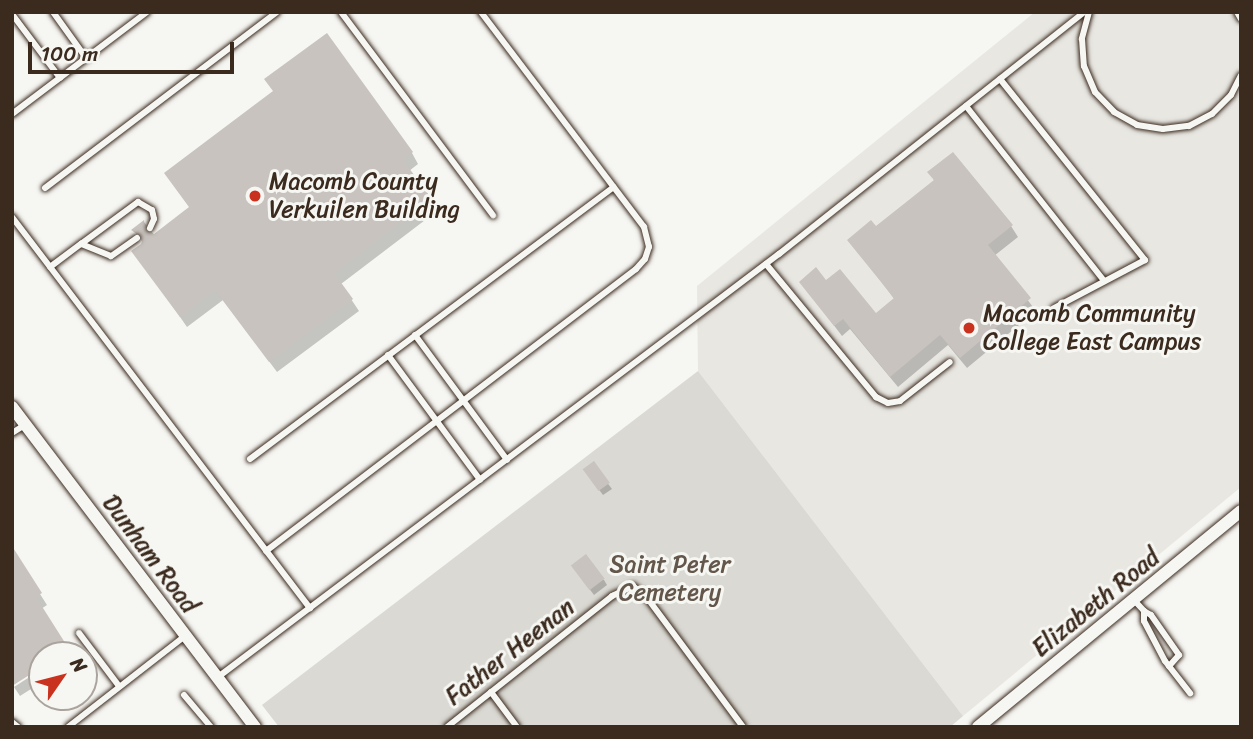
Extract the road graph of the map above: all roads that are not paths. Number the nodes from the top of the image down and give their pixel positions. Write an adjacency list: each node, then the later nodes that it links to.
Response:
1 (52, 12): 10 (lane)
2 (147, 12): 10 (lane)
3 (277, 12): 17 (lane)
4 (341, 12): 18 (lane)
5 (481, 12): 16 (lane)
6 (1087, 12): 11 (lane); 13 (lane)
7 (1237, 12): 9 (lane)
8 (15, 15): 12 (lane)
9 (1241, 19)
10 (86, 58): 12 (lane)
11 (1241, 75)
12 (60, 78): 15 (lane)
13 (1000, 79): 14 (lane); 25 (lane)
14 (966, 106): 23 (lane); 25 (lane)
15 (12, 114)
16 (613, 187): 27 (lane); 30 (lane)
17 (45, 188)
18 (494, 215)
19 (12, 217): 24 (lane)
20 (150, 228): 22 (lane)
21 (137, 238): 22 (lane)
22 (81, 244): 24 (lane)
23 (766, 264): 29 (lane); 36 (lane)
24 (50, 267): 39 (lane)
25 (1104, 281): 26 (lane)
26 (1054, 308)
27 (415, 335): 28 (lane); 30 (lane)
28 (388, 355): 32 (lane); 35 (lane)
29 (950, 362)
30 (463, 401): 32 (lane); 36 (lane)
31 (12, 407): 33 (street, Dunham Road)
32 (437, 421): 37 (lane); 39 (lane)
33 (25, 425): 34 (lane); 44 (street, Dunham Road)
34 (12, 433)
35 (250, 458)
36 (507, 460): 37 (lane)
37 (480, 480): 41 (lane)
38 (1241, 512): 40 (street, Elizabeth Road)
39 (266, 551): 41 (lane)
40 (1133, 599): 42 (lane); 59 (street, Elizabeth Road)
41 (310, 608): 46 (lane)
42 (1144, 611): 45 (lane); 45 (lane)
43 (79, 633): 47 (lane)
44 (186, 635): 46 (street, Dunham Road); 47 (lane)
45 (1169, 666): 49 (lane)
46 (218, 677): 55 (street, Dunham Road)
47 (119, 686): 53 (lane)
48 (491, 692): 56 (lane, Father Heenan); 57 (lane); 58 (lane, Father Heenan)
49 (1190, 693)
50 (184, 695): 54 (lane)
51 (12, 722): 52 (lane)
52 (18, 727)
53 (68, 727)
54 (211, 727)
55 (255, 727)
56 (447, 727)
57 (517, 727)
58 (743, 727)
59 (978, 727)

